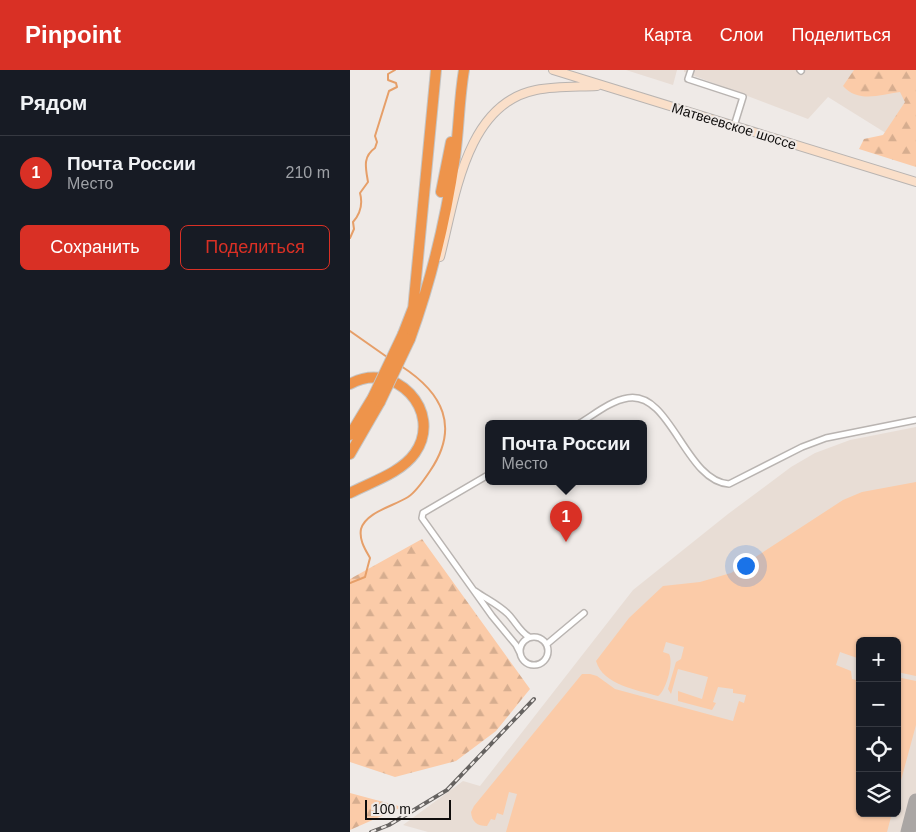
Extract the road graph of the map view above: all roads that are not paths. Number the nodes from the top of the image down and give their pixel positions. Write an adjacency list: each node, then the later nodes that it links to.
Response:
1 (436, 70): 8 (highway)
2 (464, 70): 8 (highway)
3 (553, 70): 5 (main road, Матвеевское шоссе)
4 (691, 70): 6 (street)
5 (604, 86): 6 (main road, Матвеевское шоссе); 8 (main road)
6 (734, 126): 7 (main road, Матвеевское шоссе)
7 (916, 182)
8 (416, 311): 10 (highway, bridge)
9 (350, 384): 16 (highway)
10 (377, 400): 13 (highway); 14 (highway)
11 (585, 420): 12 (street)
12 (916, 420)
13 (350, 435)
14 (350, 454)
15 (485, 477): 17 (street)
16 (350, 493)
17 (472, 590): 19 (street); 21 (street)
18 (584, 613): 20 (street)
19 (529, 637): 20 (street); 21 (street)
20 (547, 644): 21 (street)
21 (520, 653)

